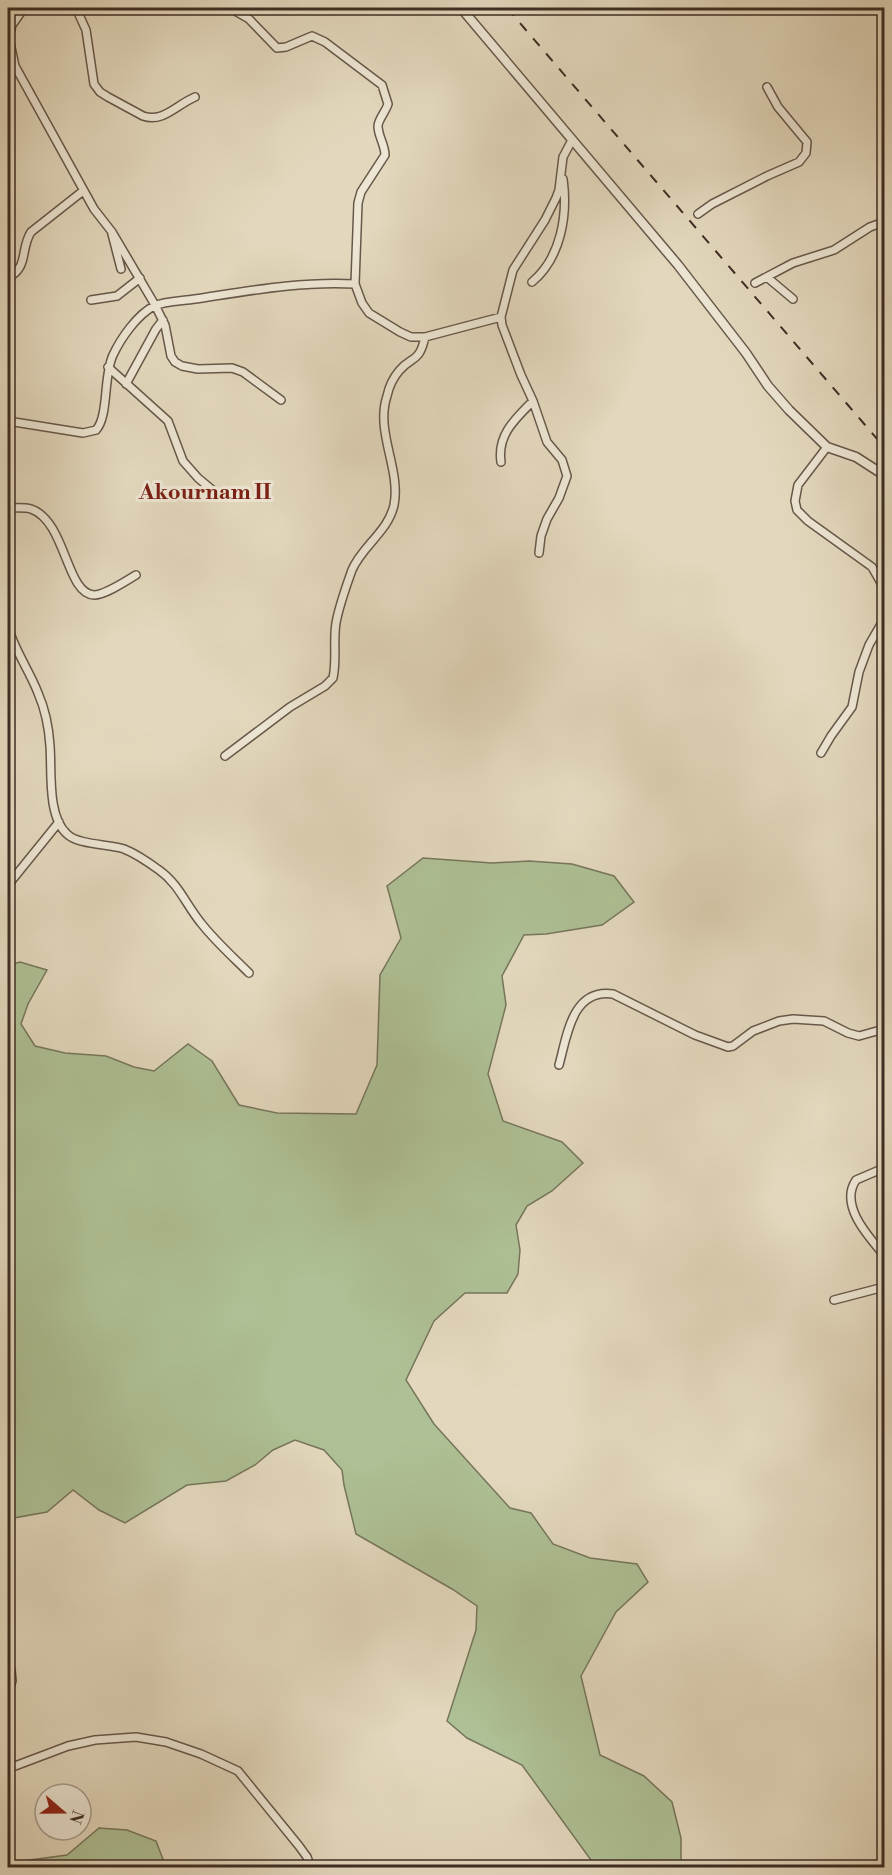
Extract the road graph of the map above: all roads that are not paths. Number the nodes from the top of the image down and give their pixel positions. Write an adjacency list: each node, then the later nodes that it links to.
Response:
1 (24, 8): 5 (street)
2 (76, 8): 7 (street)
3 (230, 8): 20 (street)
4 (461, 8): 8 (street)
5 (9, 46): 10 (street)
6 (767, 87): 11 (street)
7 (195, 97)
8 (572, 140): 9 (street); 32 (street)
9 (562, 170): 18 (street); 24 (street)
10 (83, 191): 13 (street); 15 (street)
11 (698, 214)
12 (885, 222): 17 (street)
13 (112, 232): 14 (street); 16 (street)
14 (121, 269)
15 (8, 278)
16 (140, 278): 22 (street); 23 (street)
17 (768, 278): 19 (street); 21 (street)
18 (532, 282)
19 (755, 283)
20 (355, 284): 23 (street); 26 (street)
21 (793, 299)
22 (91, 300)
23 (155, 305): 25 (street); 27 (street)
24 (501, 317): 26 (street); 30 (street)
25 (163, 320): 28 (street); 29 (street)
26 (425, 337): 43 (street)
27 (108, 367): 28 (street); 31 (street)
28 (126, 384): 35 (street)
29 (281, 400)
30 (533, 401): 33 (street); 37 (street)
31 (8, 421)
32 (827, 447): 34 (street); 39 (street)
33 (501, 462)
34 (885, 475)
35 (216, 493)
36 (8, 508): 38 (street)
37 (539, 553)
38 (136, 575)
39 (885, 588)
40 (885, 619): 42 (street)
41 (8, 627): 44 (street)
42 (822, 753)
43 (225, 756)
44 (59, 822): 45 (street); 46 (street)
45 (8, 885)
46 (249, 973)
47 (885, 1029): 48 (street)
48 (559, 1065)
49 (885, 1168): 50 (street)
50 (885, 1255)
51 (885, 1287): 52 (street)
52 (834, 1300)
53 (8, 1668): 54 (street)
54 (8, 1693)
55 (8, 1759): 56 (street)
56 (311, 1868)

